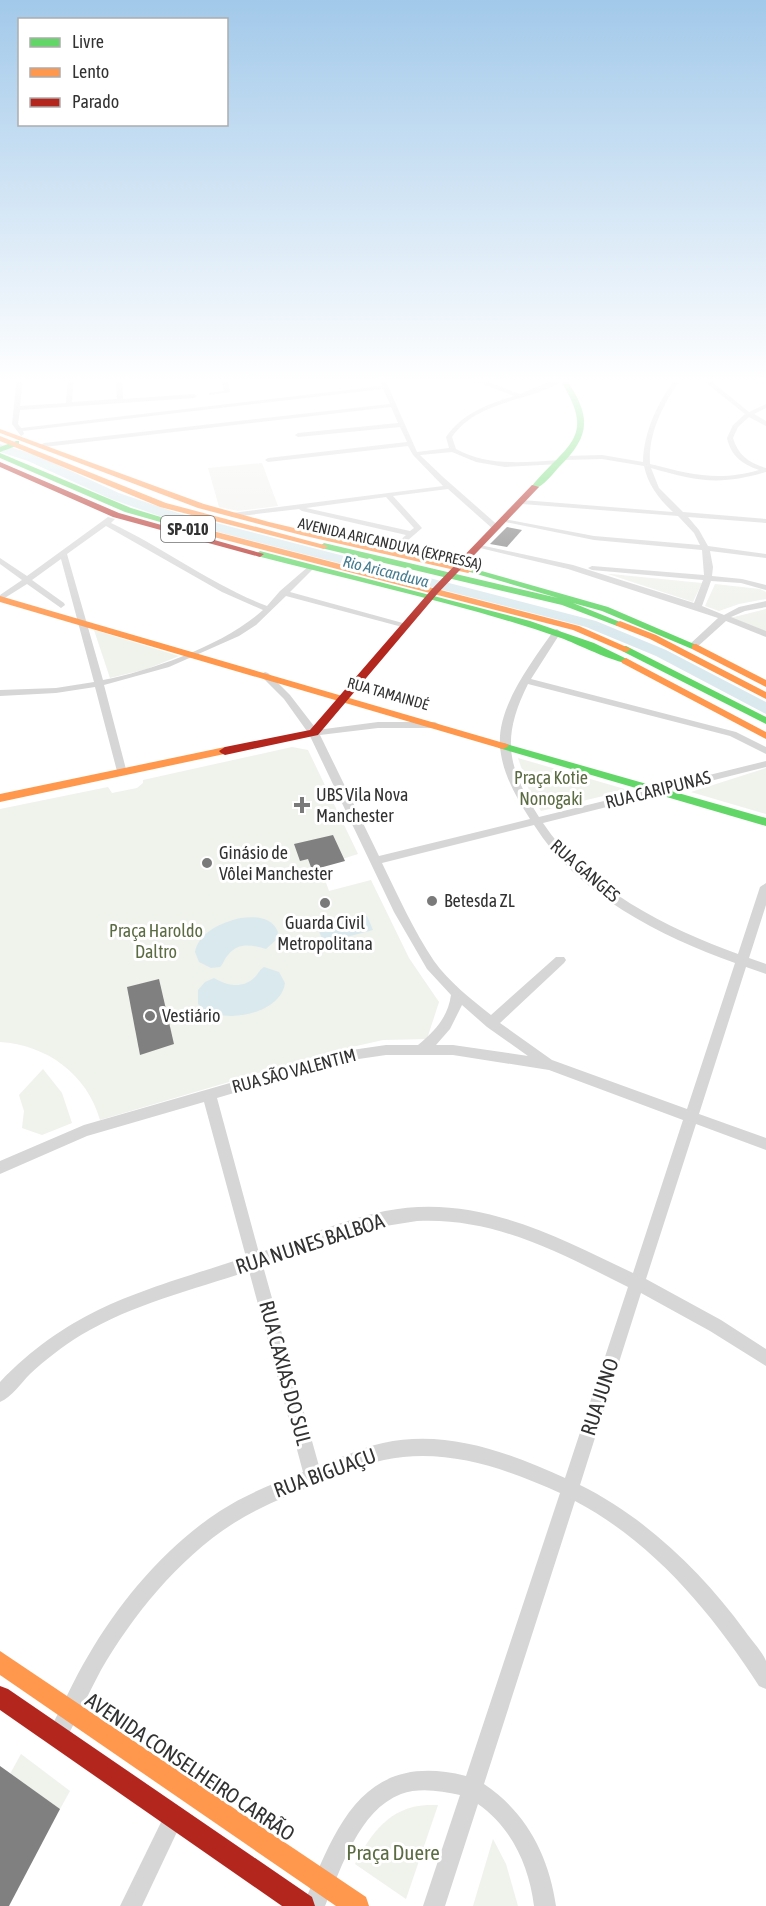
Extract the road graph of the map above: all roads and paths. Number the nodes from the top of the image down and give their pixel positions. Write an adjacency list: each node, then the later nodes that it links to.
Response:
1 (4, 466): 16 (main road)
2 (21, 466): 16 (main road, AVENIDA ARICANDUVA (EXPRESSA) / SP-010)
3 (77, 466): 17 (main road, AVENIDA ARICANDUVA (EXPRESSA) / SP-010)
4 (91, 466): 8 (main road)
5 (427, 466): 10 (street)
6 (556, 466): 12 (main road)
7 (648, 466): 9 (street); 15 (street)
8 (96, 468): 14 (main road); 17 (main road)
9 (766, 470)
10 (449, 487): 11 (street); 19 (street)
11 (388, 495): 13 (street); 21 (street)
12 (522, 502): 15 (street); 19 (main road)
13 (295, 507): 14 (street); 21 (street)
14 (232, 514): 25 (main road)
15 (684, 514): 18 (street); 24 (street)
16 (117, 516): 20 (main road); 22 (street); 26 (street); 33 (main road, AVENIDA ARICANDUVA (EXPRESSA) / SP-010)
17 (202, 516): 33 (main road, AVENIDA ARICANDUVA (EXPRESSA) / SP-010)
18 (766, 521)
19 (501, 524): 23 (main road); 24 (street)
20 (159, 528): 22 (main road); 30 (main road)
21 (411, 534): 25 (street)
22 (137, 537): 40 (street)
23 (480, 547): 29 (street); 33 (main road)
24 (706, 548): 27 (street); 31 (street)
25 (392, 552): 33 (main road)
26 (63, 554): 32 (street); 42 (street)
27 (766, 556)
28 (0, 560): 32 (street)
29 (570, 567): 31 (street); 39 (street)
30 (309, 568): 33 (main road); 35 (street)
31 (708, 578): 34 (street); 39 (street)
32 (27, 580): 36 (street); 38 (street)
33 (443, 583): 43 (main road); 44 (main road); 46 (main road); 53 (main road, AVENIDA ARICANDUVA (EXPRESSA) / SP-010); 56 (main road, SP-010)
34 (766, 588)
35 (284, 593): 40 (street); 43 (street)
36 (0, 599): 42 (main road, RUA TAMAINDÉ)
37 (766, 604): 41 (street)
38 (61, 605)
39 (698, 607): 41 (street)
40 (267, 609): 47 (street)
41 (724, 617): 45 (street); 46 (street)
42 (84, 624): 47 (main road, RUA TAMAINDÉ); 50 (street)
43 (406, 625): 54 (main road)
44 (557, 632): 49 (street, RUA GANGES); 56 (main road)
45 (766, 634)
46 (693, 646): 51 (main road)
47 (193, 654): 48 (main road, RUA TAMAINDÉ); 50 (street)
48 (265, 675): 54 (main road, RUA TAMAINDÉ); 57 (street)
49 (525, 680): 58 (street, RUA GANGES); 59 (street)
50 (99, 683): 52 (street); 61 (street)
51 (766, 684)
52 (0, 693)
53 (766, 694)
54 (343, 698): 55 (main road, RUA TAMAINDÉ); 57 (main road)
55 (436, 725): 57 (street); 58 (main road, RUA TAMAINDÉ)
56 (764, 730)
57 (314, 733): 61 (main road); 66 (street)
58 (505, 745): 62 (main road, RUA TAMAINDÉ); 64 (street, RUA GANGES)
59 (766, 751)
60 (766, 764): 62 (street, RUA CARIPUNAS)
61 (122, 773): 63 (main road)
62 (658, 791): 64 (street, RUA CARIPUNAS); 65 (main road, RUA TAMAINDÉ)
63 (0, 798)
64 (534, 820): 66 (street, RUA CARIPUNAS); 69 (street, RUA GANGES)
65 (766, 822)
66 (376, 861): 71 (street)
67 (766, 887): 69 (street, RUA JUNO)
68 (560, 960): 72 (street)
69 (741, 961): 70 (street, RUA GANGES); 78 (street, RUA JUNO)
70 (766, 969)
71 (457, 994): 72 (street); 74 (street)
72 (491, 1023): 73 (street)
73 (507, 1034): 75 (street); 76 (street)
74 (422, 1049): 75 (street, RUA SÃO VALENTIM); 77 (street, RUA SÃO VALENTIM)
75 (502, 1057): 76 (street, RUA SÃO VALENTIM)
76 (549, 1065): 78 (street, RUA SÃO VALENTIM)
77 (209, 1095): 80 (street, RUA SÃO VALENTIM); 81 (street, RUA CAXIAS DO SUL)
78 (692, 1116): 79 (street, RUA SÃO VALENTIM); 82 (street, RUA JUNO)
79 (766, 1144)
80 (0, 1168)
81 (254, 1261): 82 (street, RUA NUNES BALBOA); 84 (street, RUA NUNES BALBOA); 85 (street, RUA CAXIAS DO SUL)
82 (637, 1283): 83 (street, RUA NUNES BALBOA); 86 (street, RUA JUNO)
83 (766, 1358)
84 (0, 1394)
85 (313, 1477): 86 (street, RUA BIGUAÇU); 90 (street, RUA BIGUAÇU)
86 (570, 1489): 88 (street, RUA BIGUAÇU); 92 (street, RUA JUNO)
87 (0, 1662): 90 (main road, AVENIDA CONSELHEIRO CARRÃO)
88 (766, 1679)
89 (0, 1697): 91 (main road)
90 (72, 1711): 91 (street, RUA BIGUAÇU); 93 (main road, AVENIDA CONSELHEIRO CARRÃO)
91 (57, 1736): 94 (main road)
92 (472, 1788): 95 (street); 100 (street, RUA JUNO); 101 (street)
93 (187, 1790): 94 (street); 95 (main road, AVENIDA CONSELHEIRO CARRÃO)
94 (174, 1817): 96 (street); 97 (main road)
95 (324, 1884): 98 (street); 99 (main road, AVENIDA CONSELHEIRO CARRÃO)
96 (131, 1906)
97 (303, 1906)
98 (314, 1906)
99 (357, 1906)
100 (434, 1906)
101 (545, 1906)

